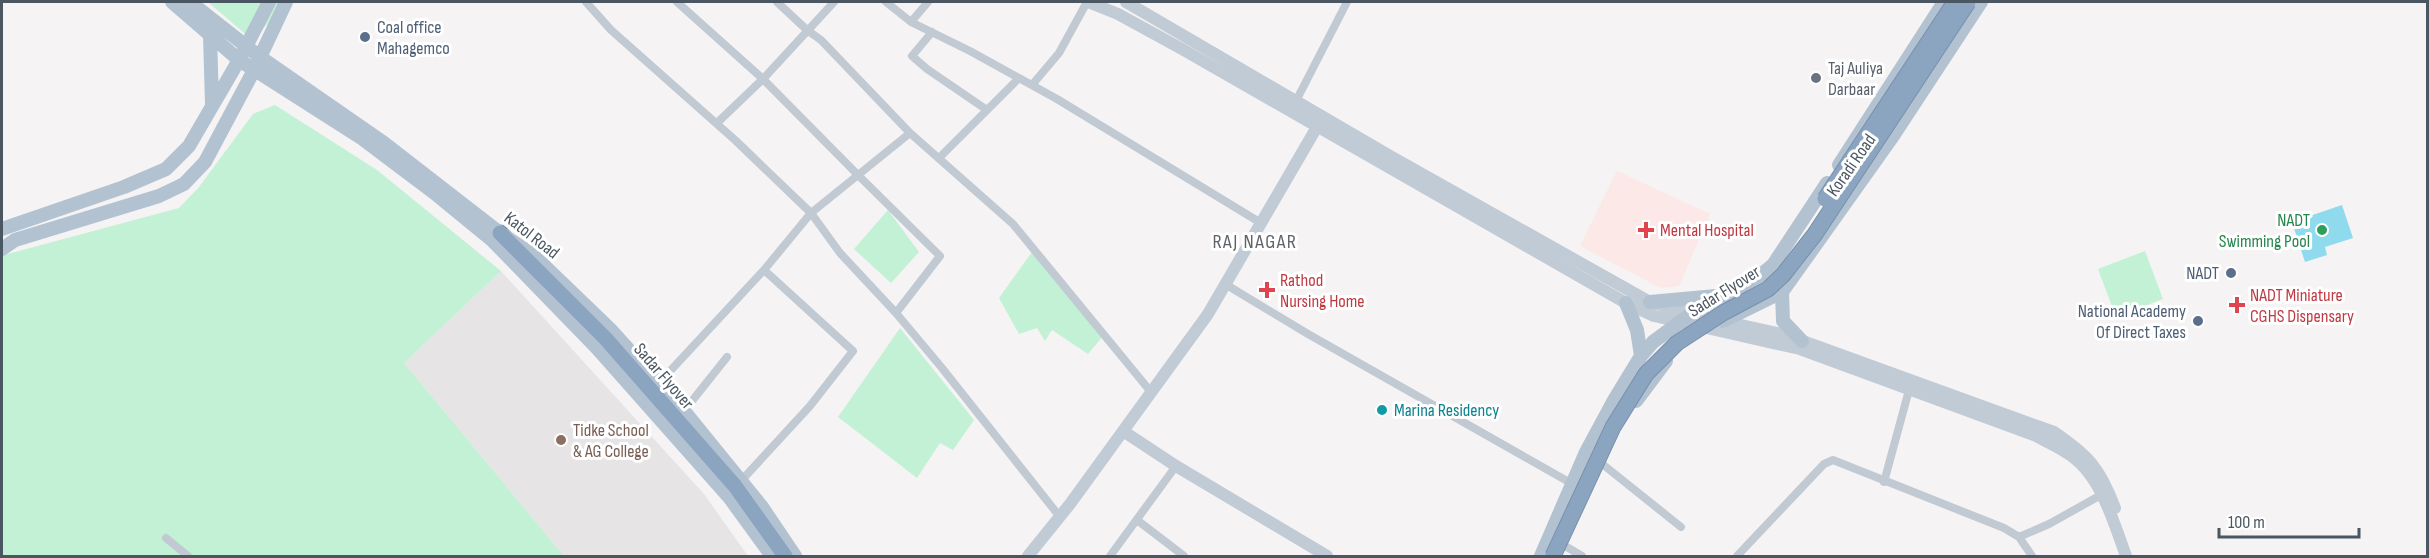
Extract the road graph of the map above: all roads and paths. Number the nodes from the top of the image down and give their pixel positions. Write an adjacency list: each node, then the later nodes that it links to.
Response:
1 (172, 2): 21 (main road, Katol Road)
2 (190, 2): 22 (main road, Katol Road)
3 (269, 2): 22 (main road)
4 (286, 2): 24 (main road)
5 (586, 2): 32 (street)
6 (677, 2): 25 (street)
7 (777, 2): 19 (street)
8 (834, 2): 19 (street)
9 (886, 2): 18 (street)
10 (928, 2): 18 (street)
11 (1087, 2): 27 (street); 31 (main road)
12 (1126, 2): 28 (main road)
13 (1347, 2): 28 (street)
14 (1944, 2): 45 (main road, Koradi Road)
15 (1955, 2): 85 (highway, Sadar Flyover, bridge)
16 (1968, 2): 86 (highway, Sadar Flyover, bridge)
17 (1981, 2): 44 (main road, Koradi Road)
18 (911, 22): 20 (street)
19 (807, 30): 25 (street); 33 (street)
20 (932, 32): 26 (street); 30 (street)
21 (210, 35): 23 (main road, Katol Road); 29 (main road)
22 (245, 46): 23 (main road); 24 (main road, Katol Road)
23 (239, 60): 24 (main road, Katol Road); 29 (main road)
24 (257, 64): 39 (main road, Katol Road); 40 (main road)
25 (763, 79): 32 (street); 35 (street)
26 (1018, 79): 27 (street); 30 (street)
27 (1032, 85): 37 (street)
28 (1296, 101): 31 (main road)
29 (212, 106): 38 (main road)
30 (987, 110): 34 (street)
31 (1320, 121): 37 (main road); 46 (main road); 47 (main road)
32 (717, 123): 36 (street)
33 (910, 133): 34 (street); 35 (street)
34 (939, 158): 58 (street)
35 (858, 175): 36 (street); 48 (street)
36 (811, 213): 42 (street); 48 (street)
37 (1261, 223): 43 (main road)
38 (2, 229)
39 (496, 237): 41 (highway, Sadar Flyover); 56 (main road, Katol Road); 76 (main road, Katol Road)
40 (2, 249)
41 (525, 262): 77 (highway, Sadar Flyover); 78 (highway, Sadar Flyover)
42 (764, 270): 56 (street); 64 (street)
43 (1225, 284): 58 (main road); 66 (street)
44 (1782, 292): 50 (main road, Koradi Road); 53 (main road)
45 (1725, 295): 46 (main road); 49 (main road, Koradi Road)
46 (1650, 302): 49 (main road)
47 (1626, 303): 51 (main road); 54 (main road)
48 (896, 313): 69 (street)
49 (1691, 314): 50 (main road); 51 (main road, Koradi Road)
50 (1724, 320): 52 (main road, Koradi Road); 53 (main road)
51 (1680, 322): 52 (main road); 54 (main road)
52 (1708, 328): 57 (main road); 62 (main road)
53 (1802, 341): 57 (main road)
54 (1641, 356): 66 (main road)
55 (727, 357): 59 (street)
56 (658, 384): 59 (main road, Katol Road)
57 (1910, 385): 61 (main road); 65 (street)
58 (1152, 392): 60 (main road)
59 (684, 411): 64 (main road, Katol Road)
60 (1123, 430): 63 (main road); 69 (main road)
61 (2066, 440): 68 (main road); 91 (main road)
62 (1601, 463): 67 (main road); 71 (street)
63 (1176, 466): 70 (street); 83 (main road)
64 (741, 480): 79 (main road, Katol Road)
65 (1884, 482): 72 (street); 88 (street)
66 (1573, 484): 67 (street); 84 (main road)
67 (1587, 494): 74 (main road)
68 (2101, 495): 72 (street); 90 (main road)
69 (1060, 517): 80 (main road)
70 (1137, 520): 81 (street); 82 (street)
71 (1682, 527)
72 (2019, 537): 89 (street)
73 (166, 538): 75 (street)
74 (1563, 551): 87 (street)
75 (188, 556)
76 (772, 556)
77 (779, 556)
78 (785, 556)
79 (795, 556)
80 (1028, 556)
81 (1110, 556)
82 (1184, 556)
83 (1327, 556)
84 (1540, 556)
85 (1547, 556)
86 (1553, 556)
87 (1582, 556)
88 (1737, 556)
89 (2032, 556)
90 (2126, 556)
91 (2134, 556)

